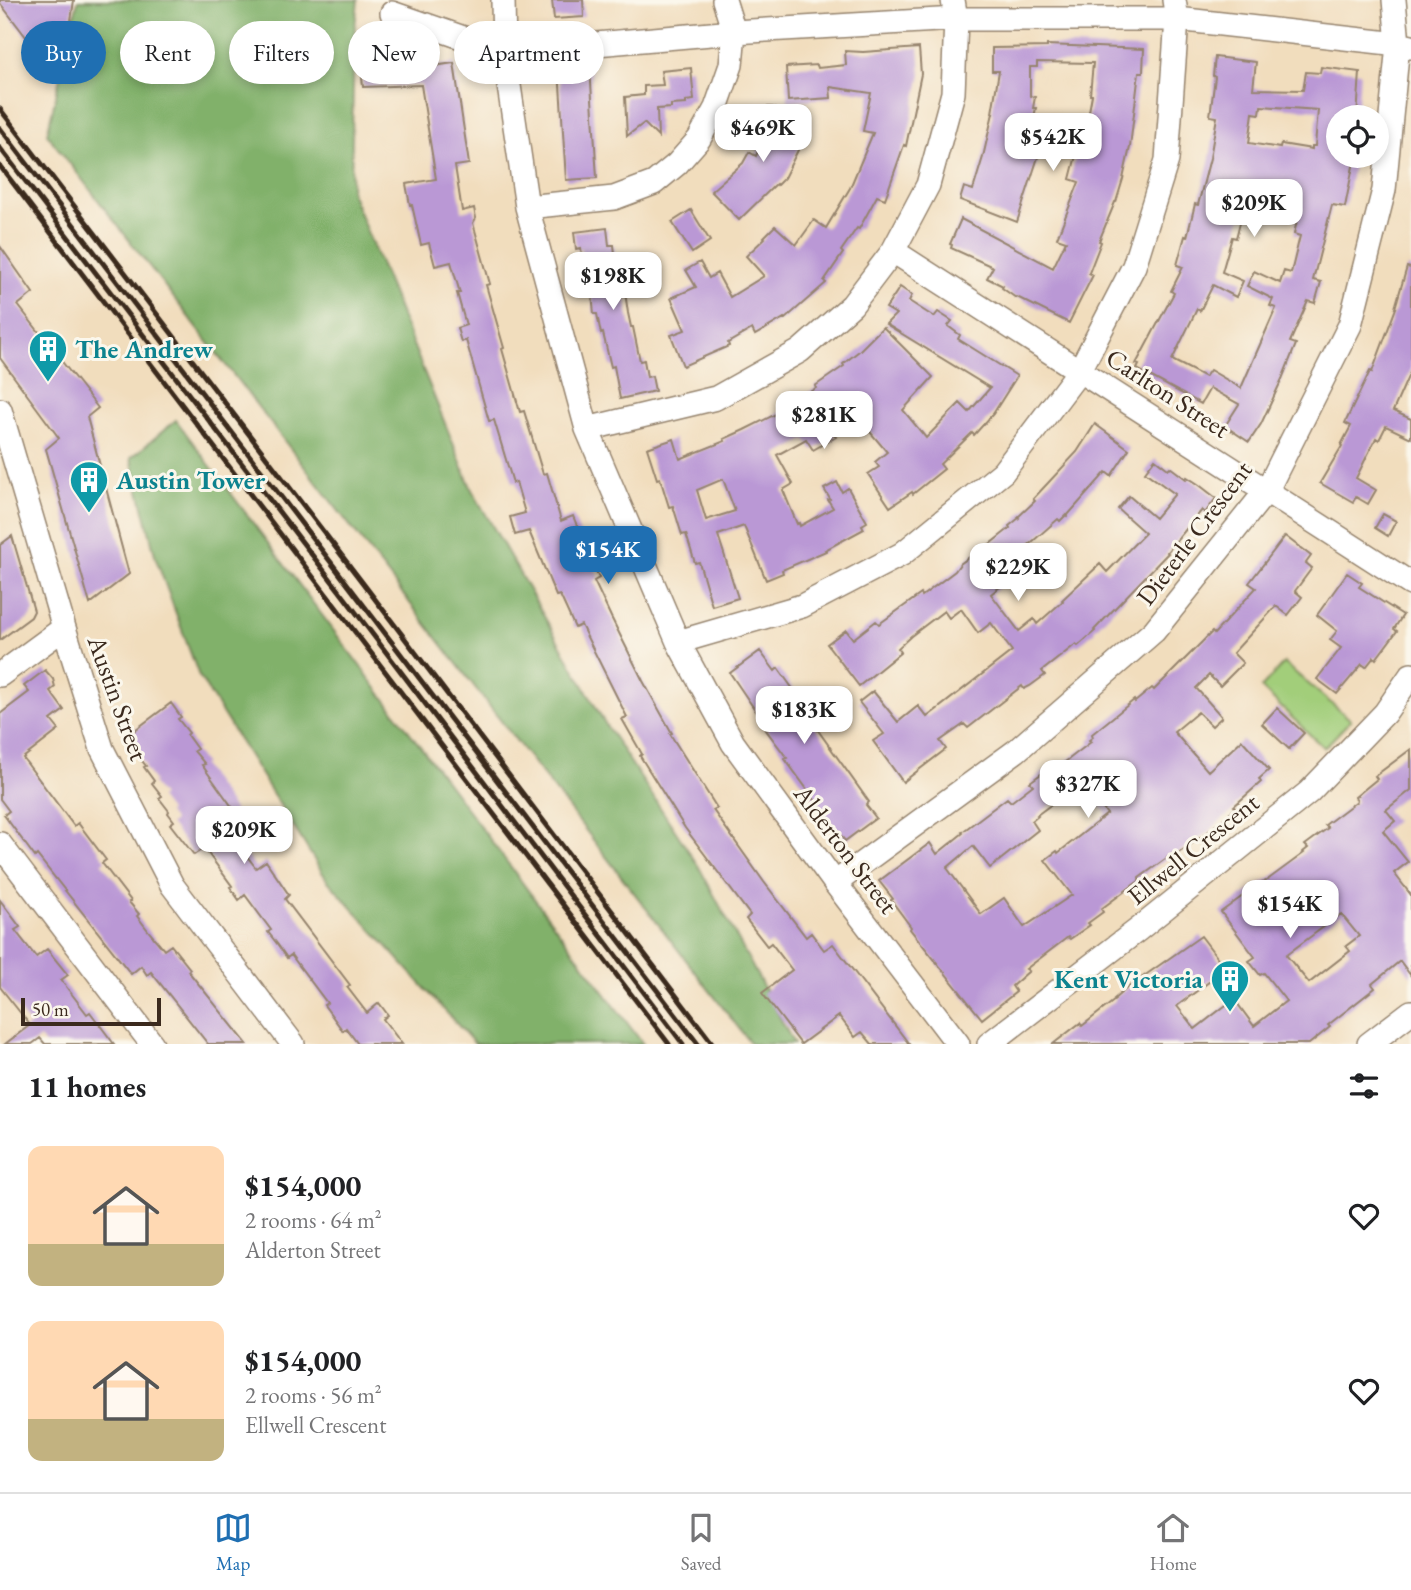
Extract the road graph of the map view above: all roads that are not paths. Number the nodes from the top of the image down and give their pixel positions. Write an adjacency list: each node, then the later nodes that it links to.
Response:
1 (503, 0): 7 (street, Alderton Street)
2 (723, 0): 8 (street)
3 (1394, 0): 11 (street, Dieterle Crescent)
4 (955, 9): 5 (street); 8 (street); 14 (street)
5 (1175, 10): 11 (street); 15 (street)
6 (392, 13): 9 (street)
7 (503, 21)
8 (734, 32): 10 (street); 13 (street)
9 (454, 35)
10 (604, 43)
11 (1405, 46): 18 (street, Dieterle Crescent)
12 (509, 84): 13 (street, Alderton Street)
13 (527, 207): 17 (street, Alderton Street)
14 (893, 251): 15 (street, Carlton Street); 17 (street)
15 (1080, 370): 18 (street, Carlton Street); 21 (street)
16 (0, 410): 20 (street, Austin Street)
17 (587, 429): 21 (street, Alderton Street)
18 (1267, 490): 19 (street, Carlton Street); 25 (street, Dieterle Crescent)
19 (1411, 584)
20 (64, 628): 22 (street); 28 (street, Austin Street)
21 (678, 642): 25 (street, Alderton Street)
22 (0, 675)
23 (1411, 675): 30 (street, Ellwell Crescent)
24 (0, 844): 27 (street)
25 (835, 883): 29 (street, Alderton Street)
26 (1411, 1012): 31 (street)
27 (152, 1044)
28 (293, 1044)
29 (958, 1044)
30 (989, 1044)
31 (1369, 1044)

